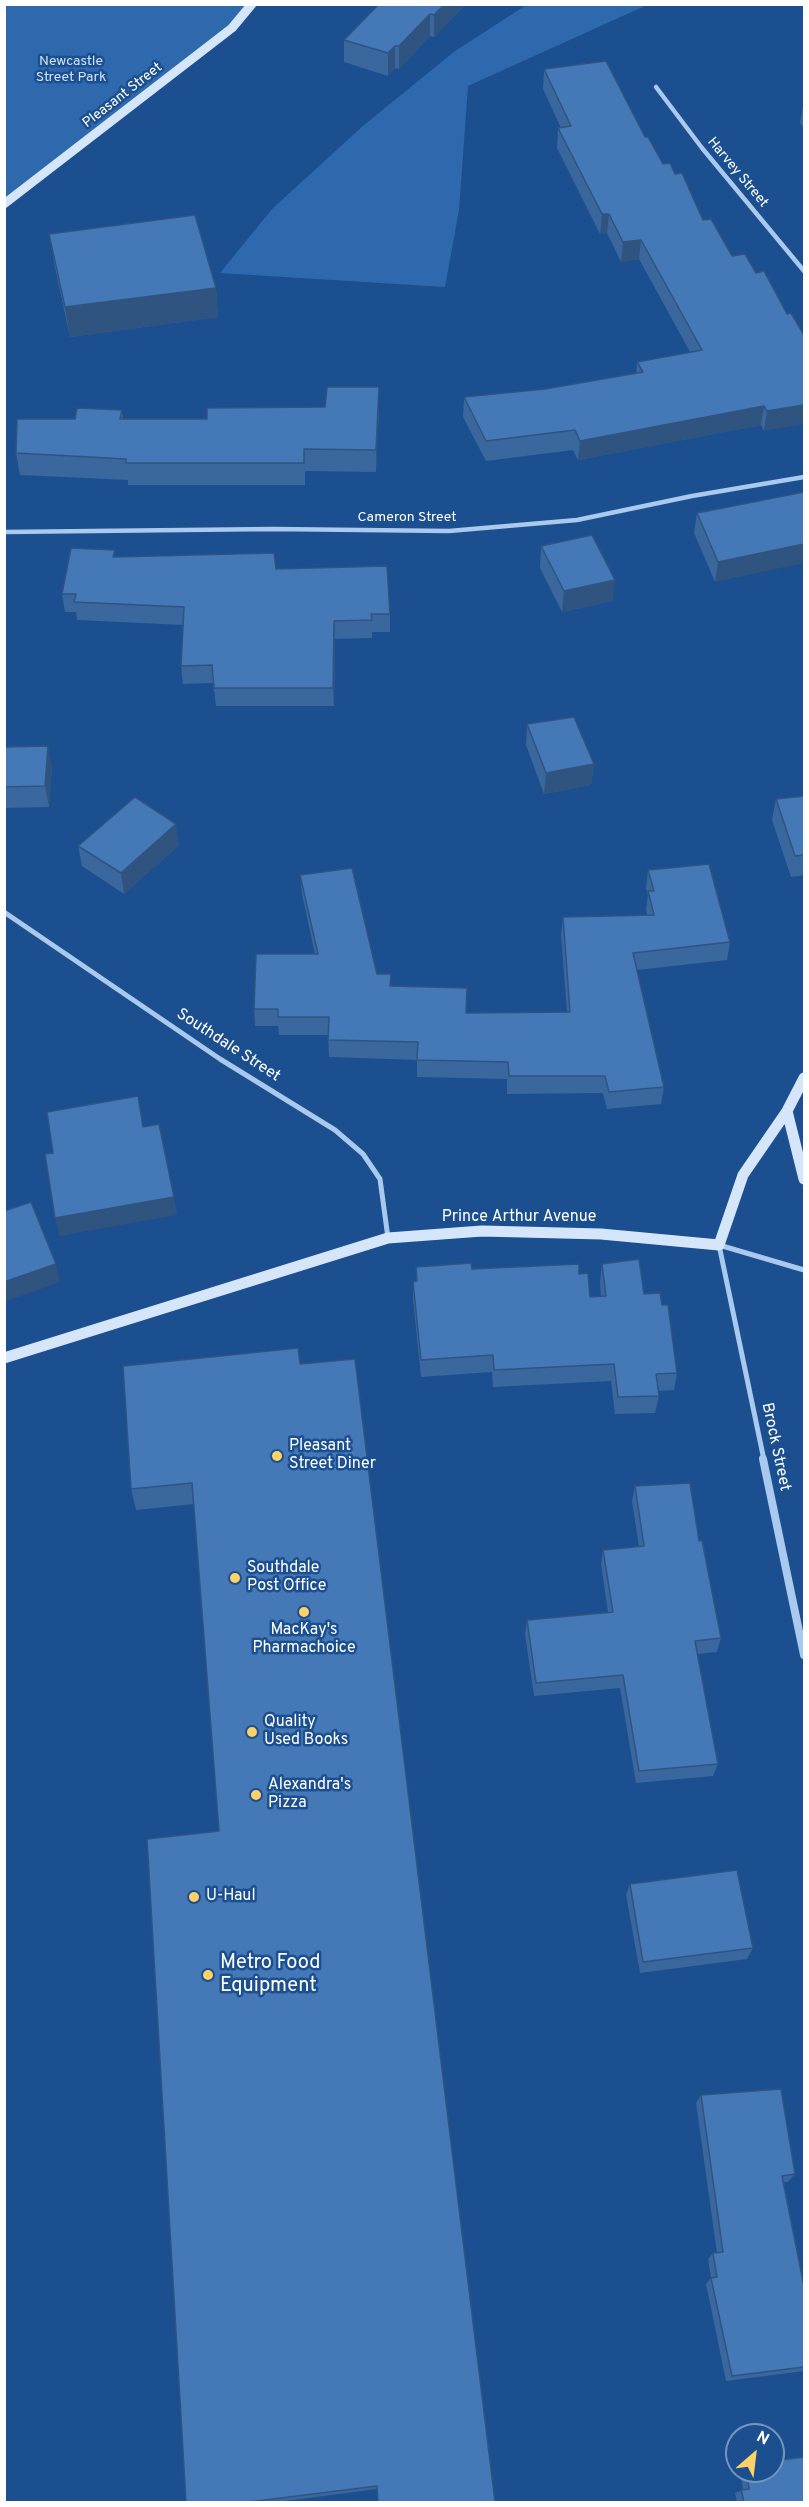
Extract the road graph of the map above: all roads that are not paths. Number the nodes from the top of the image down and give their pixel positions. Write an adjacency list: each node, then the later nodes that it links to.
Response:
1 (252, 4): 3 (street, Pleasant Street)
2 (656, 87): 4 (street, Harvey Street)
3 (4, 204)
4 (804, 271)
5 (804, 477): 6 (street, Cameron Street)
6 (4, 532)
7 (4, 912): 11 (street, Southdale Street)
8 (804, 1078): 9 (street)
9 (787, 1111): 10 (street); 12 (street)
10 (804, 1179)
11 (388, 1238): 12 (street, Prince Arthur Avenue); 14 (street, Prince Arthur Avenue)
12 (719, 1245): 13 (street); 15 (street, Brock Street)
13 (804, 1270)
14 (4, 1358)
15 (804, 1655)

